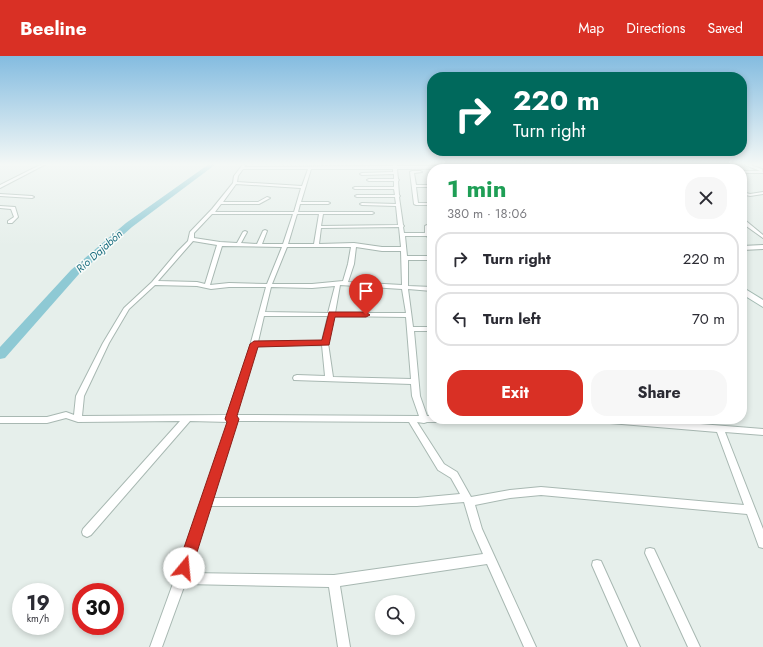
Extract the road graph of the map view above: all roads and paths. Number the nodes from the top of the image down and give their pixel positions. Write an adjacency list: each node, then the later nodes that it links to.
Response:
1 (228, 192): 12 (street)
2 (303, 192): 13 (street)
3 (397, 192): 9 (street)
4 (415, 192): 16 (street)
5 (763, 193): 7 (street)
6 (0, 195): 10 (street)
7 (747, 195)
8 (357, 196): 9 (street)
9 (398, 196): 17 (street)
10 (32, 197)
11 (268, 198): 12 (street)
12 (219, 202): 19 (street)
13 (299, 203): 14 (street); 20 (street)
14 (328, 203)
15 (362, 204): 17 (street)
16 (427, 204)
17 (399, 205): 25 (street)
18 (0, 207): 23 (street)
19 (211, 213): 20 (street); 32 (street)
20 (295, 213): 21 (street); 38 (street)
21 (321, 213): 22 (street); 26 (street)
22 (372, 213)
23 (10, 222)
24 (747, 225): 31 (street)
25 (402, 226): 26 (street); 29 (street)
26 (319, 227): 35 (street)
27 (265, 231): 37 (street)
28 (245, 232): 34 (street)
29 (403, 234): 30 (street); 41 (street)
30 (427, 235)
31 (763, 238)
32 (192, 239): 33 (street); 44 (street)
33 (220, 244): 34 (street); 47 (street)
34 (238, 245): 37 (street)
35 (316, 245): 36 (street); 38 (street)
36 (354, 245): 41 (street); 45 (street)
37 (259, 246): 38 (street)
38 (285, 246): 46 (street)
39 (747, 246): 40 (street)
40 (763, 247)
41 (404, 249): 42 (street)
42 (405, 258): 43 (street); 48 (street)
43 (427, 258)
44 (154, 283): 47 (street); 63 (street)
45 (342, 283): 46 (street); 48 (street); 53 (street)
46 (270, 285): 47 (street); 52 (street)
47 (206, 286)
48 (405, 286): 49 (street); 54 (street)
49 (427, 288)
50 (747, 293): 51 (street)
51 (763, 304)
52 (262, 314): 53 (street); 58 (street)
53 (332, 314): 54 (street); 57 (street)
54 (409, 314): 55 (street)
55 (411, 329): 56 (street); 61 (street)
56 (427, 329)
57 (325, 343): 58 (street); 60 (street)
58 (254, 344): 64 (street)
59 (297, 378): 60 (street)
60 (329, 378): 61 (street)
61 (416, 382): 67 (street)
62 (188, 418): 63 (street); 64 (street); 75 (street)
63 (78, 419): 66 (street)
64 (232, 419): 65 (street); 73 (street)
65 (411, 419): 67 (street); 72 (street)
66 (0, 420)
67 (424, 420): 68 (street)
68 (427, 420)
69 (659, 424): 70 (street)
70 (720, 429): 71 (street); 74 (street)
71 (763, 432)
72 (468, 500): 73 (street); 74 (street); 78 (street)
73 (206, 502): 80 (street)
74 (750, 510): 76 (street)
75 (87, 532)
76 (763, 543)
77 (650, 553): 86 (street)
78 (490, 558): 81 (street); 84 (street)
79 (597, 565): 85 (street)
80 (181, 578): 81 (street); 82 (street)
81 (334, 581): 83 (street)
82 (156, 647)
83 (344, 647)
84 (530, 647)
85 (634, 647)
86 (694, 647)

